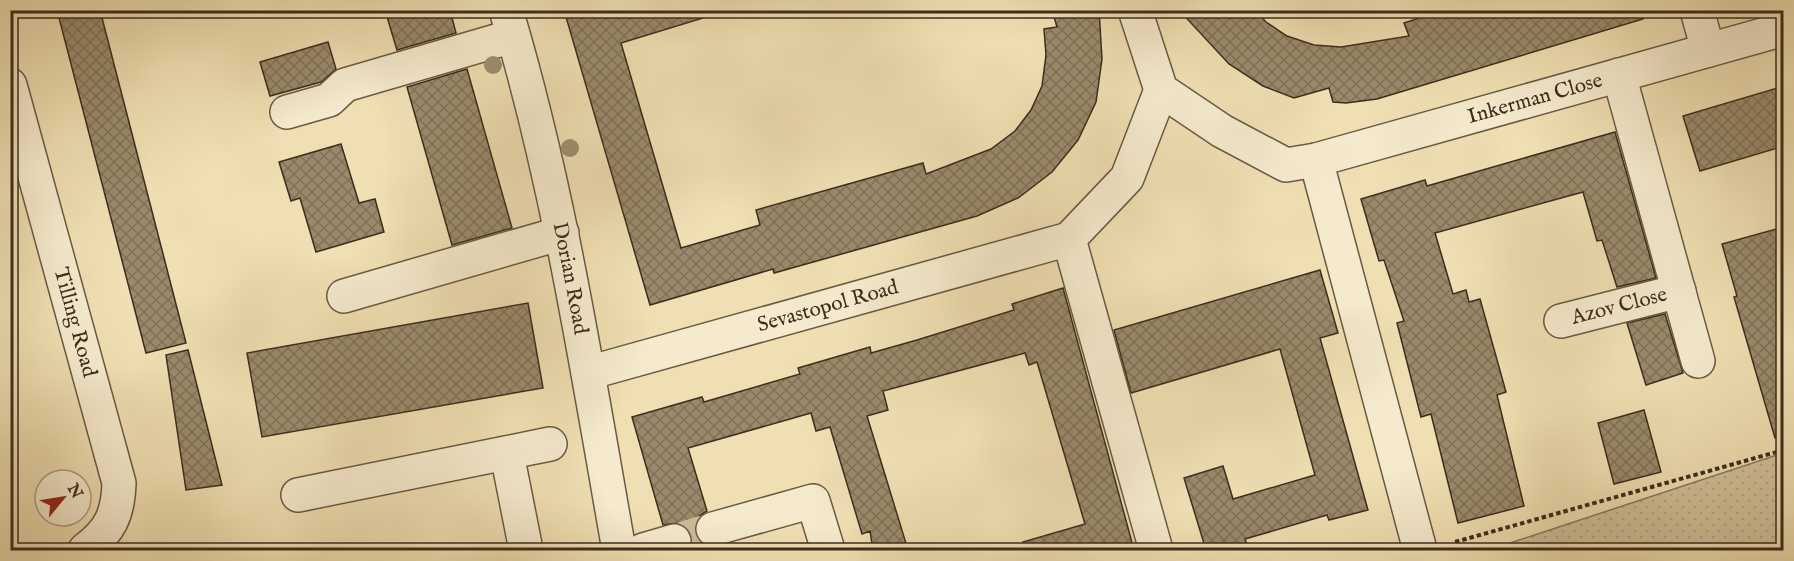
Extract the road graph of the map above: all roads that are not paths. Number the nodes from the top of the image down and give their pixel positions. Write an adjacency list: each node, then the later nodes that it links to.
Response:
1 (1134, 10): 8 (street)
2 (1697, 10): 5 (street)
3 (510, 23): 9 (street); 11 (street, Dorian Road)
4 (1784, 29): 5 (street, Inkerman Close)
5 (1708, 50): 6 (street, Inkerman Close)
6 (1619, 75): 10 (street, Inkerman Close); 13 (street)
7 (10, 85): 24 (street, Tilling Road)
8 (1161, 90): 10 (street); 12 (street)
9 (287, 112)
10 (1301, 162): 23 (street)
11 (562, 232): 14 (street); 17 (street, Dorian Road)
12 (1069, 239): 17 (street, Sevastopol Road); 29 (street)
13 (1678, 291): 15 (street, Azov Close); 16 (street)
14 (344, 296)
15 (1561, 321)
16 (1698, 361)
17 (588, 373): 26 (street, Dorian Road)
18 (550, 444): 19 (street)
19 (507, 453): 20 (street); 25 (street)
20 (298, 495)
21 (713, 529): 28 (street)
22 (674, 541): 27 (street)
23 (1433, 547)
24 (85, 550)
25 (526, 550)
26 (619, 550)
27 (643, 550)
28 (828, 550)
29 (1156, 550)

